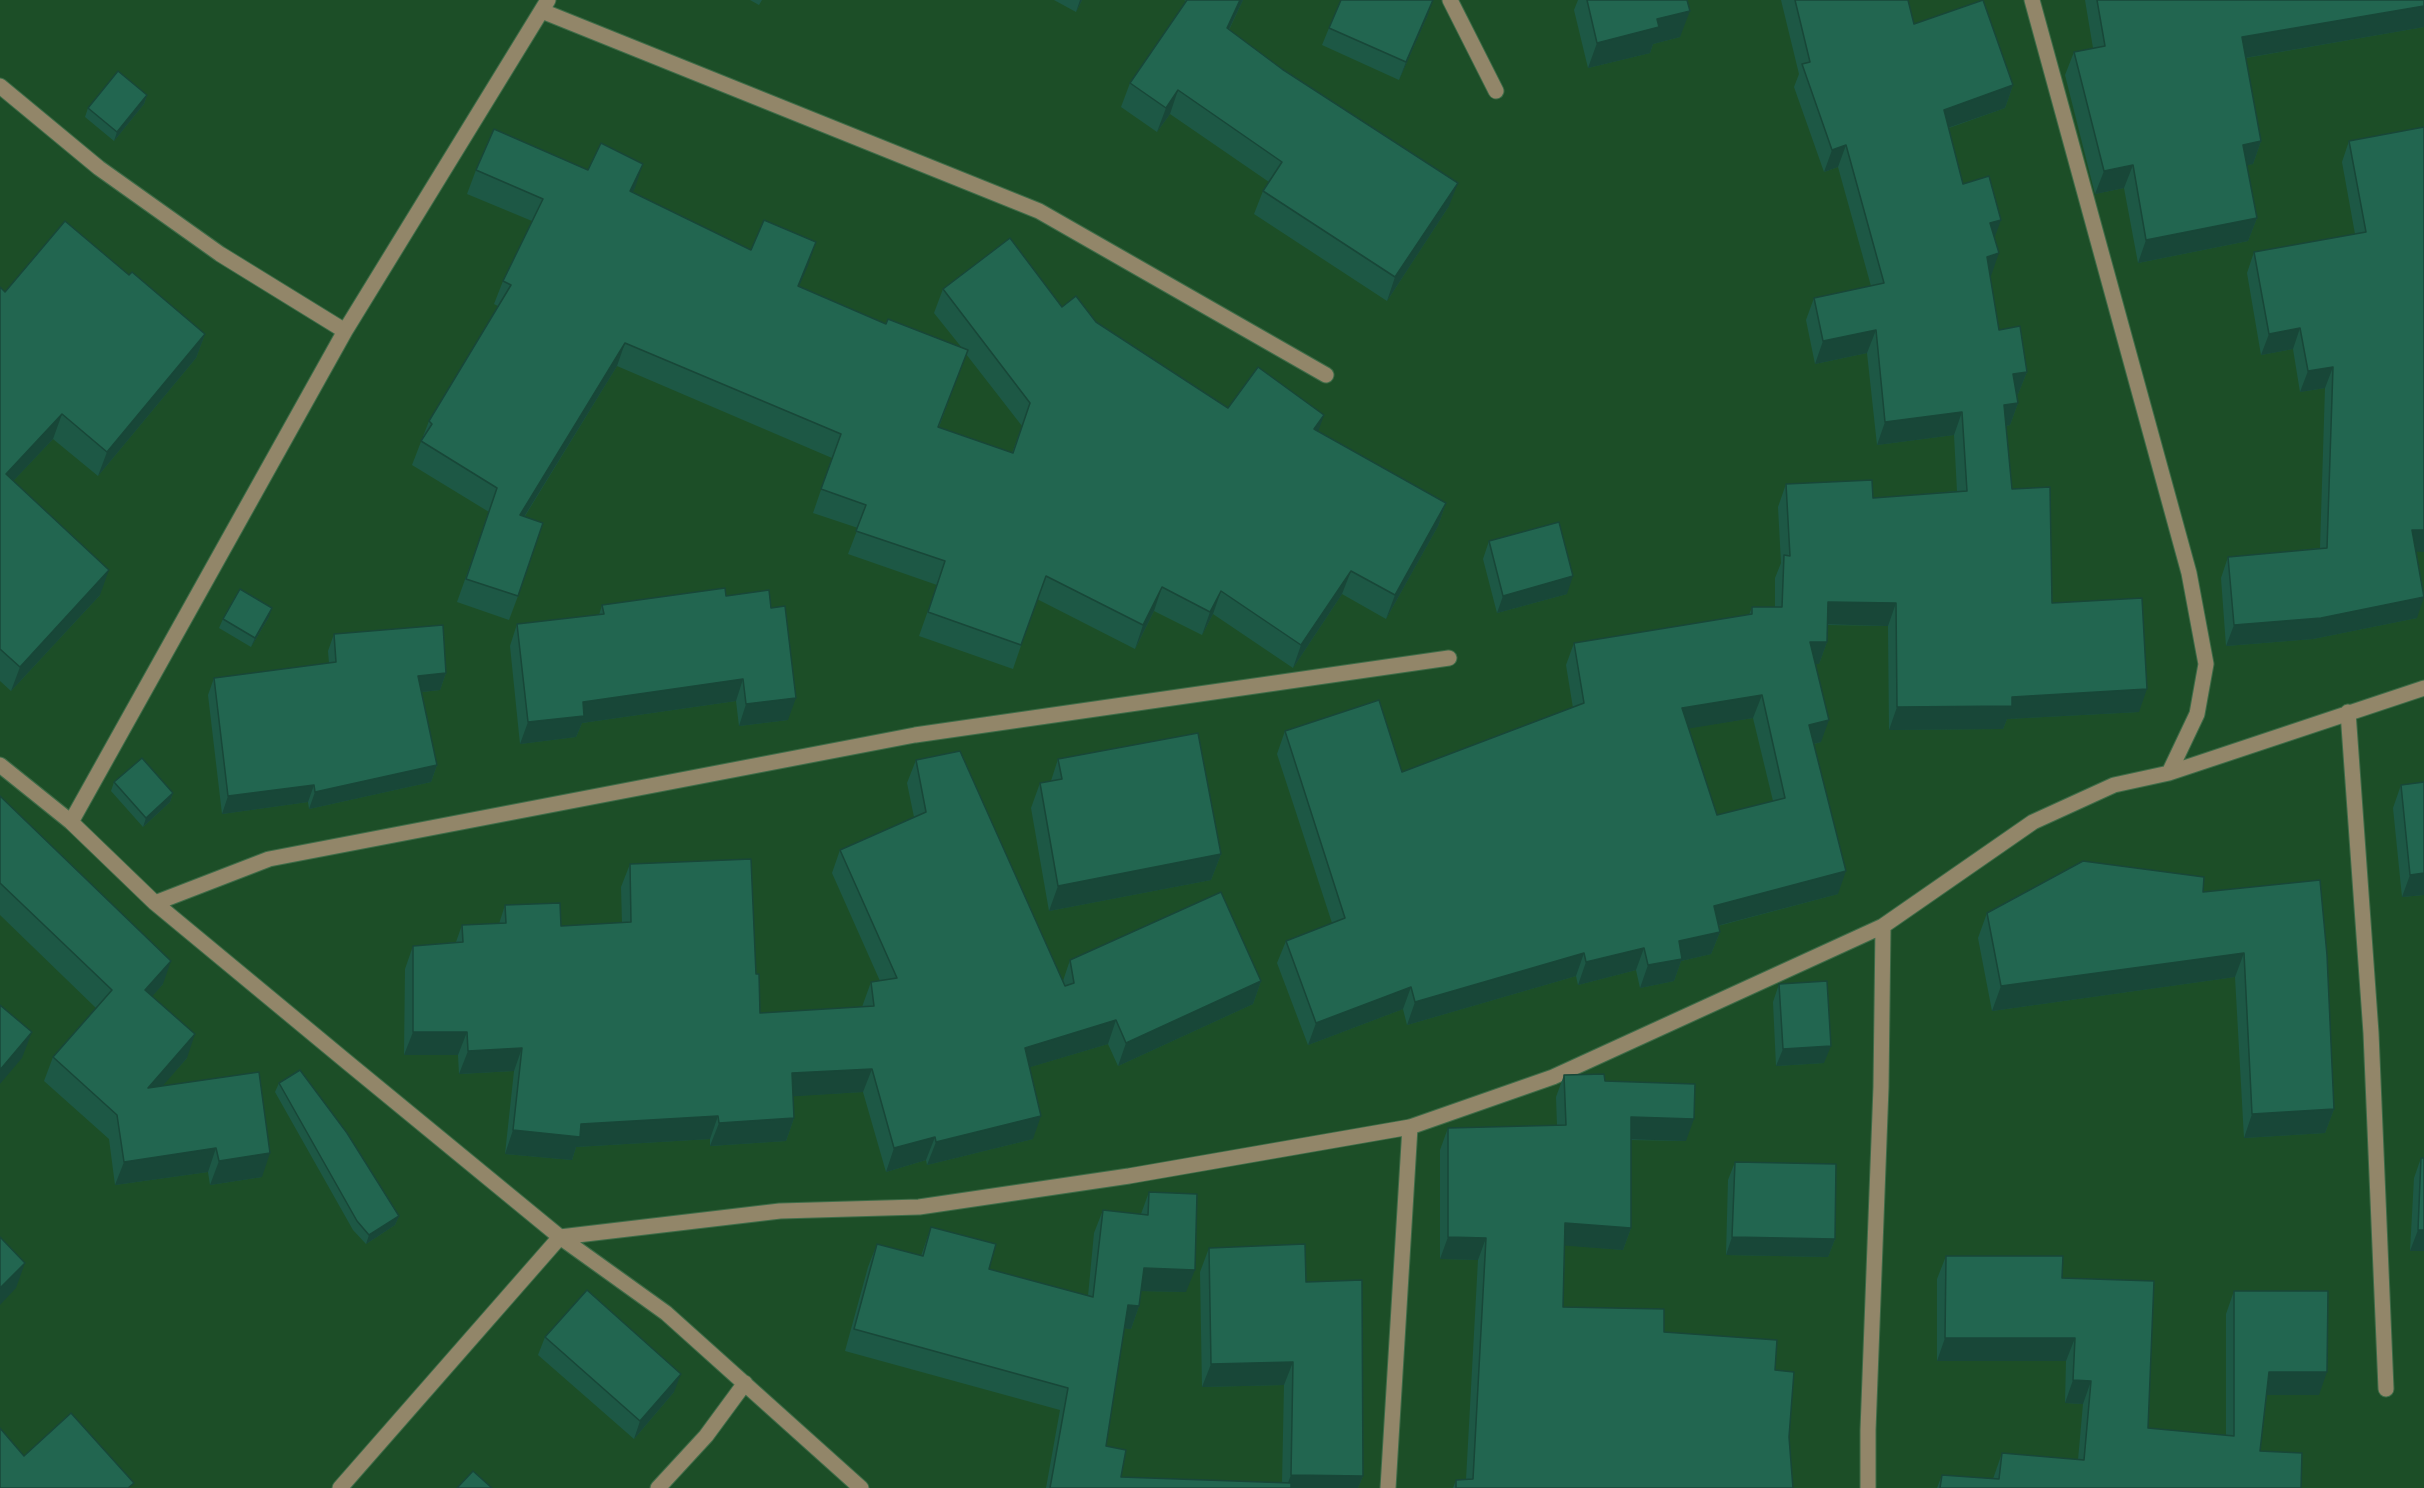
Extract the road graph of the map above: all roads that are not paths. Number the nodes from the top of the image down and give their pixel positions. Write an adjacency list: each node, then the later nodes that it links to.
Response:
1 (1450, 0): 5 (street)
2 (2032, 0): 12 (street)
3 (545, 6): 6 (street); 7 (street)
4 (0, 86): 6 (street)
5 (1496, 91)
6 (345, 331): 13 (street)
7 (1326, 375)
8 (1449, 658): 14 (street)
9 (2424, 688): 10 (street)
10 (2348, 712): 12 (street); 19 (street)
11 (0, 765): 13 (street)
12 (2169, 773): 15 (street)
13 (71, 822): 14 (street)
14 (155, 903): 17 (street)
15 (1883, 926): 16 (street); 24 (street)
16 (1410, 1126): 17 (street); 23 (street)
17 (560, 1236): 18 (street); 20 (street)
18 (745, 1383): 21 (street); 22 (street)
19 (2386, 1389)
20 (340, 1488)
21 (658, 1488)
22 (861, 1488)
23 (1388, 1488)
24 (1868, 1488)

